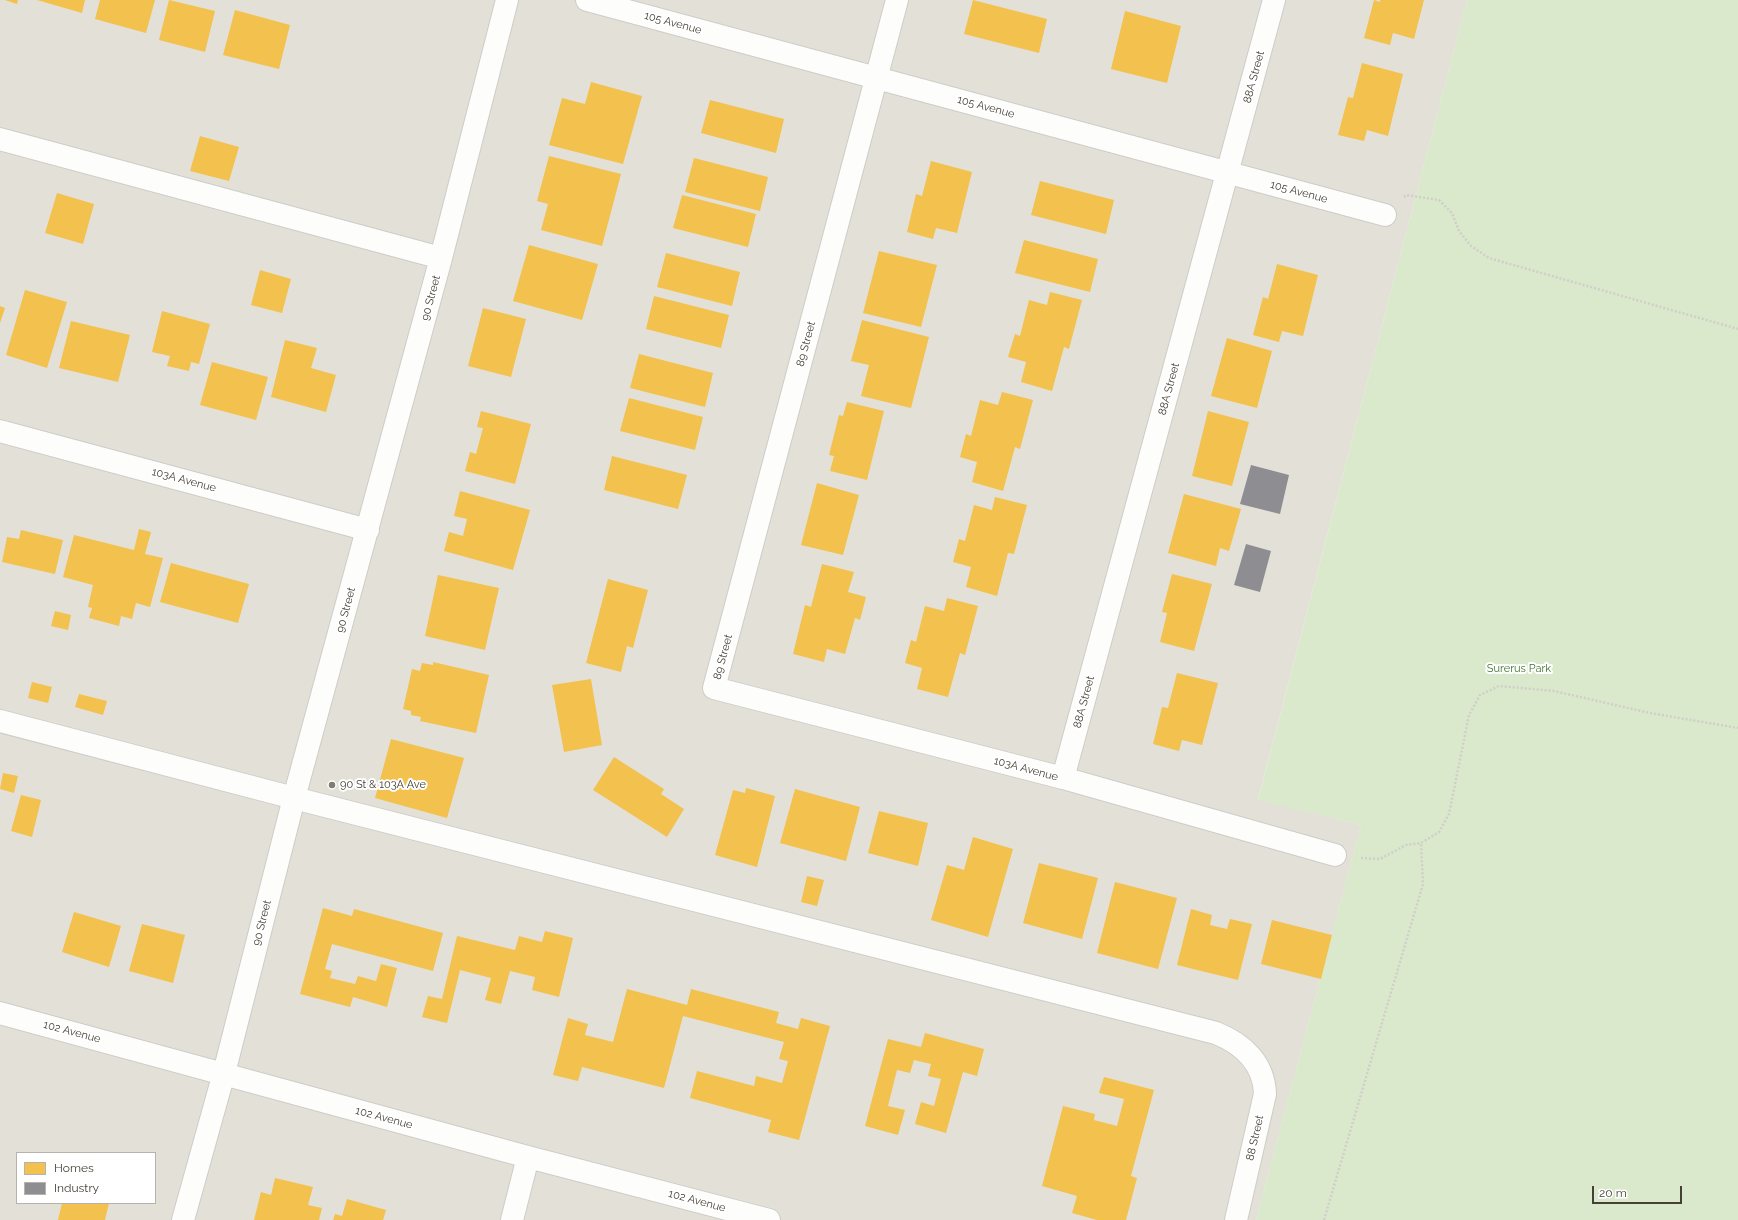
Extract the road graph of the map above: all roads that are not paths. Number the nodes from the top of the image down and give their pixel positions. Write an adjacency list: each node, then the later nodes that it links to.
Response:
1 (507, 0): 9 (street, 90 Street)
2 (587, 0): 5 (street, 105 Avenue)
3 (897, 0): 5 (street, 89 Street)
4 (1274, 0): 7 (street, 88A Street)
5 (877, 77): 7 (street, 105 Avenue); 12 (street, 89 Street)
6 (0, 139): 9 (street)
7 (1228, 173): 8 (street, 105 Avenue); 14 (street, 88A Street)
8 (1385, 215)
9 (441, 258): 11 (street, 90 Street)
10 (0, 431): 11 (street, 103A Avenue)
11 (368, 530): 15 (street, 90 Street)
12 (714, 688): 14 (street, 103A Avenue)
13 (0, 721): 15 (street, 88 Street)
14 (1063, 778): 16 (street, 103A Avenue)
15 (294, 798): 18 (street, 90 Street); 23 (street, 88 Street)
16 (1335, 855)
17 (0, 1013): 18 (street, 102 Avenue)
18 (224, 1073): 19 (street, 102 Avenue); 20 (street, 90 Street)
19 (528, 1157): 21 (street); 22 (street, 102 Avenue)
20 (182, 1220)
21 (512, 1220)
22 (769, 1220)
23 (1236, 1220)

